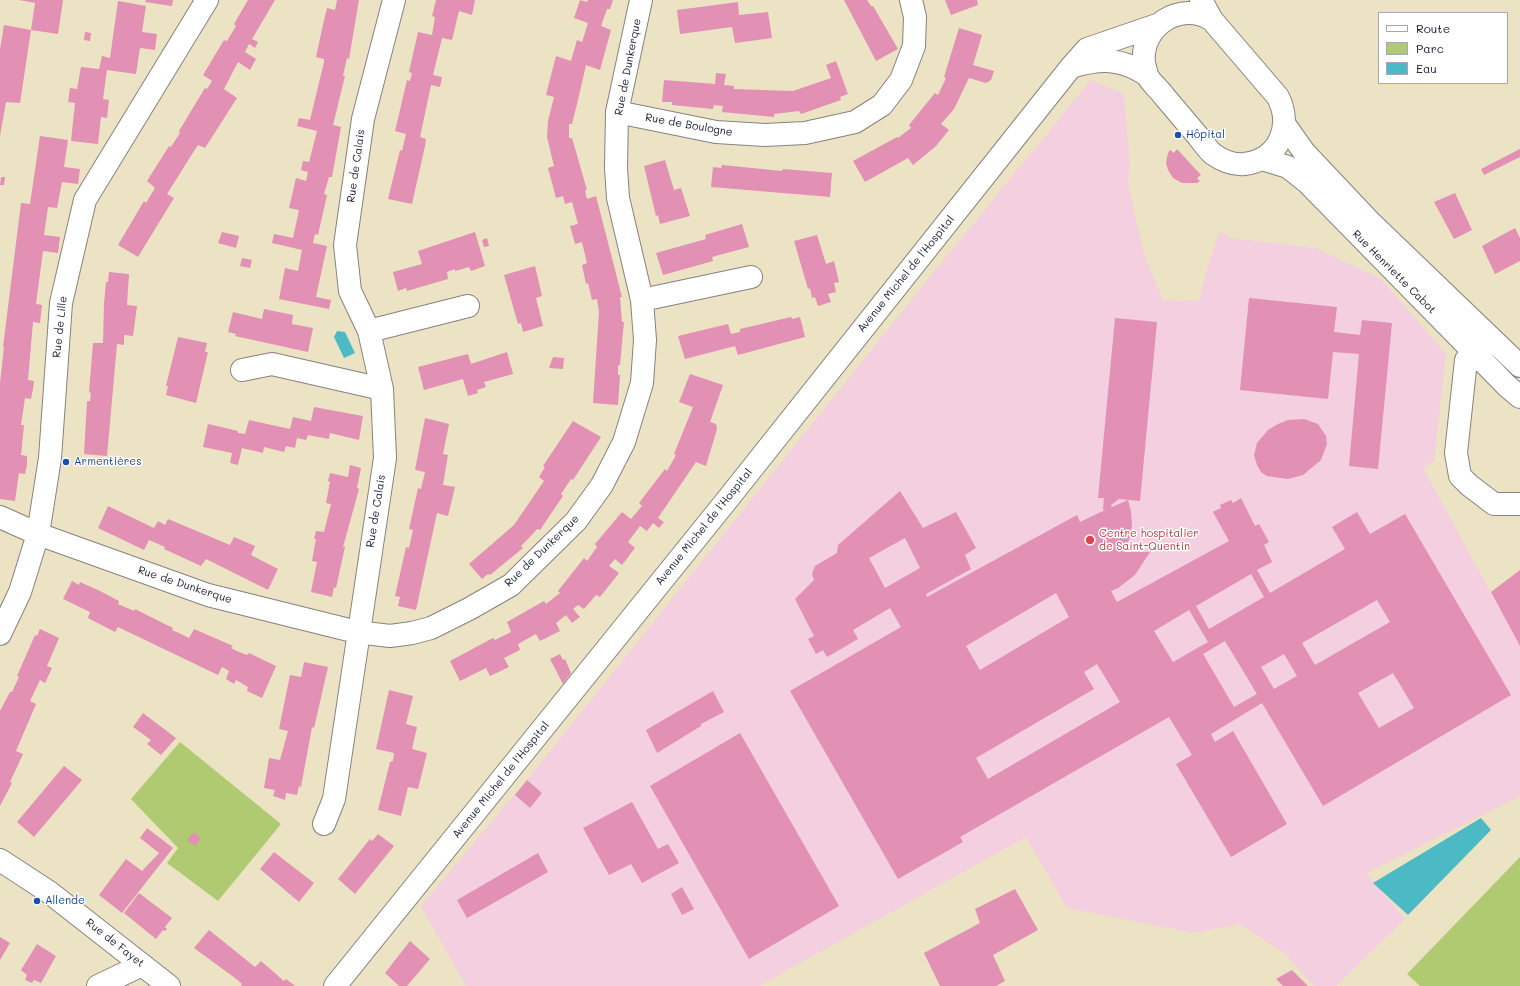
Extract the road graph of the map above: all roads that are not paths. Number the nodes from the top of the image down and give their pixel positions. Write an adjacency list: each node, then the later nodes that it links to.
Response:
1 (207, 0): 25 (street, Rue de Lille)
2 (394, 0): 16 (street, Rue de Calais)
3 (641, 0): 10 (street, Rue de Dunkerque)
4 (911, 0): 10 (street, Rue de Boulogne)
5 (1201, 0): 7 (street)
6 (1164, 14): 7 (street, Avenue Michel de l'Hospital); 8 (street, Avenue Michel de l'Hospital); 9 (street)
7 (1212, 20): 11 (street)
8 (1071, 67): 9 (street); 33 (street, Avenue Michel de l'Hospital)
9 (1147, 75): 12 (street)
10 (617, 112): 14 (street, Rue de Dunkerque)
11 (1285, 124): 12 (street); 18 (street, Rue Henriette Cabot)
12 (1262, 160): 17 (street, Rue Henriette Cabot)
13 (751, 277): 14 (street)
14 (642, 300): 26 (street, Rue de Dunkerque)
15 (468, 306): 16 (street)
16 (369, 332): 21 (street, Rue de Calais)
17 (1473, 352): 20 (street); 22 (street, Rue Henriette Cabot); 23 (street)
18 (1520, 366)
19 (242, 370): 21 (street)
20 (1520, 381)
21 (382, 389): 26 (street, Rue de Calais)
22 (1520, 397)
23 (1520, 504)
24 (0, 517): 25 (street, Rue de Dunkerque)
25 (38, 534): 26 (street, Rue de Dunkerque); 27 (street, Rue de Lille)
26 (357, 632): 28 (street)
27 (0, 634)
28 (324, 824)
29 (0, 860): 30 (street, Rue de Fayet)
30 (142, 965): 31 (street); 32 (street, Rue de Fayet)
31 (98, 986)
32 (169, 986)
33 (335, 986)

